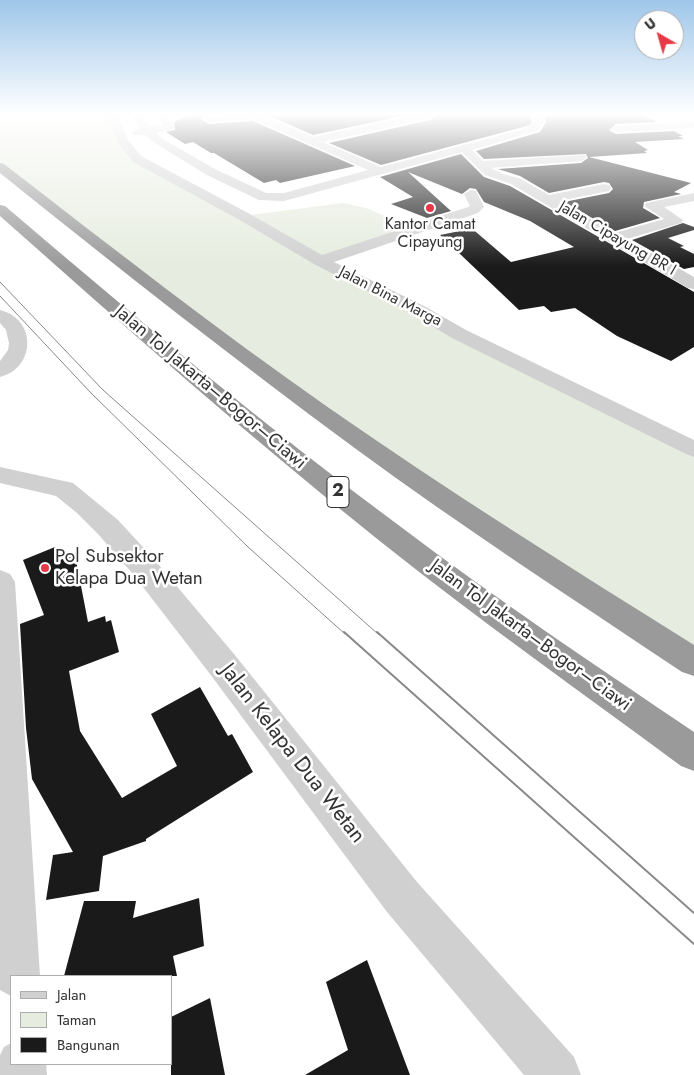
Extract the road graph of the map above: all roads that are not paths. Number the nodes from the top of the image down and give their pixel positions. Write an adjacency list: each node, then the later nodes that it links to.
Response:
1 (147, 165): 16 (street, Jalan Bina Marga)
2 (200, 165): 7 (street)
3 (367, 165): 7 (street)
4 (403, 165): 7 (street)
5 (479, 165): 11 (street, Jalan Cipayung BR I)
6 (0, 167): 23 (highway)
7 (380, 171)
8 (604, 188): 11 (street)
9 (471, 194): 16 (street)
10 (694, 197): 12 (street)
11 (549, 200): 15 (street, Jalan Cipayung BR I)
12 (674, 201): 14 (street); 15 (street)
13 (0, 209): 24 (highway, Jalan Tol Jakarta–Bogor–Ciawi / 2)
14 (694, 209)
15 (613, 238): 17 (street, Jalan Cipayung BR I)
16 (320, 261): 20 (street, Jalan Bina Marga)
17 (692, 282)
18 (0, 315): 19 (street)
19 (0, 371)
20 (694, 450)
21 (0, 475): 26 (street, Jalan Kelapa Dua Wetan)
22 (0, 582): 25 (street)
23 (694, 662)
24 (694, 753)
25 (17, 975)
26 (556, 1075)

